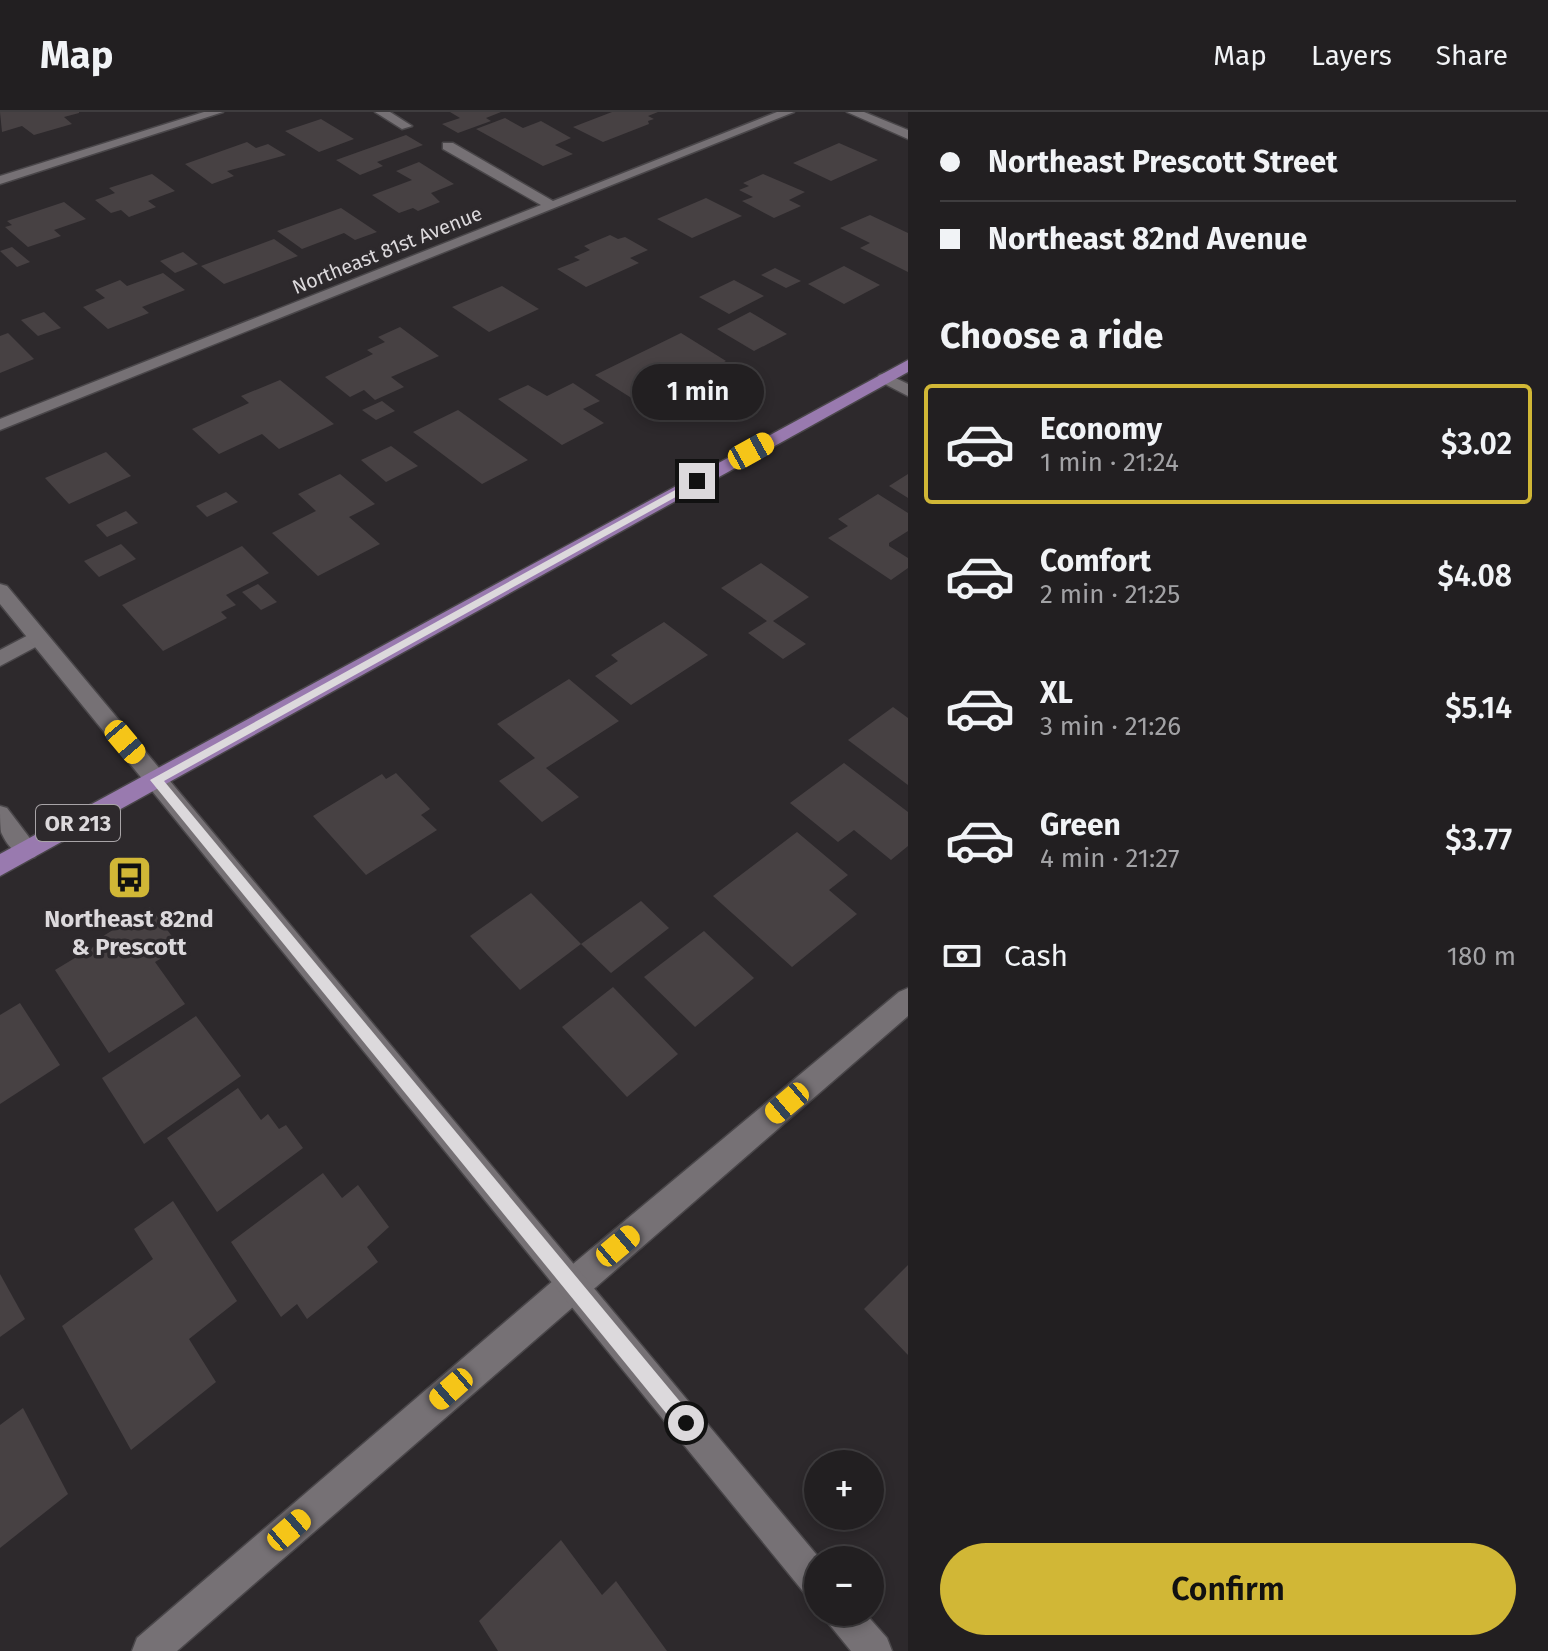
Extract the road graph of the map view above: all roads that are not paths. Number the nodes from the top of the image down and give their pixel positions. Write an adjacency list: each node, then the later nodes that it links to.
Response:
1 (217, 112): 8 (street)
2 (381, 112): 5 (street)
3 (788, 112): 9 (street, Northeast 81st Avenue)
4 (853, 112): 6 (street)
5 (406, 126)
6 (908, 135)
7 (448, 146): 9 (street)
8 (0, 180)
9 (552, 206): 13 (street, Northeast 81st Avenue)
10 (908, 365): 11 (main road, OR 213)
11 (885, 378): 12 (street); 17 (main road, OR 213)
12 (908, 391)
13 (0, 425)
14 (0, 591): 15 (street)
15 (38, 637): 16 (lane); 17 (street)
16 (0, 659)
17 (156, 780): 19 (main road, OR 213); 22 (street)
18 (0, 814): 19 (lane)
19 (27, 851): 20 (main road, OR 213)
20 (0, 866)
21 (908, 1000): 22 (street)
22 (572, 1285): 23 (street); 25 (street)
23 (804, 1566)
24 (853, 1626): 26 (street)
25 (150, 1651)
26 (874, 1651)

